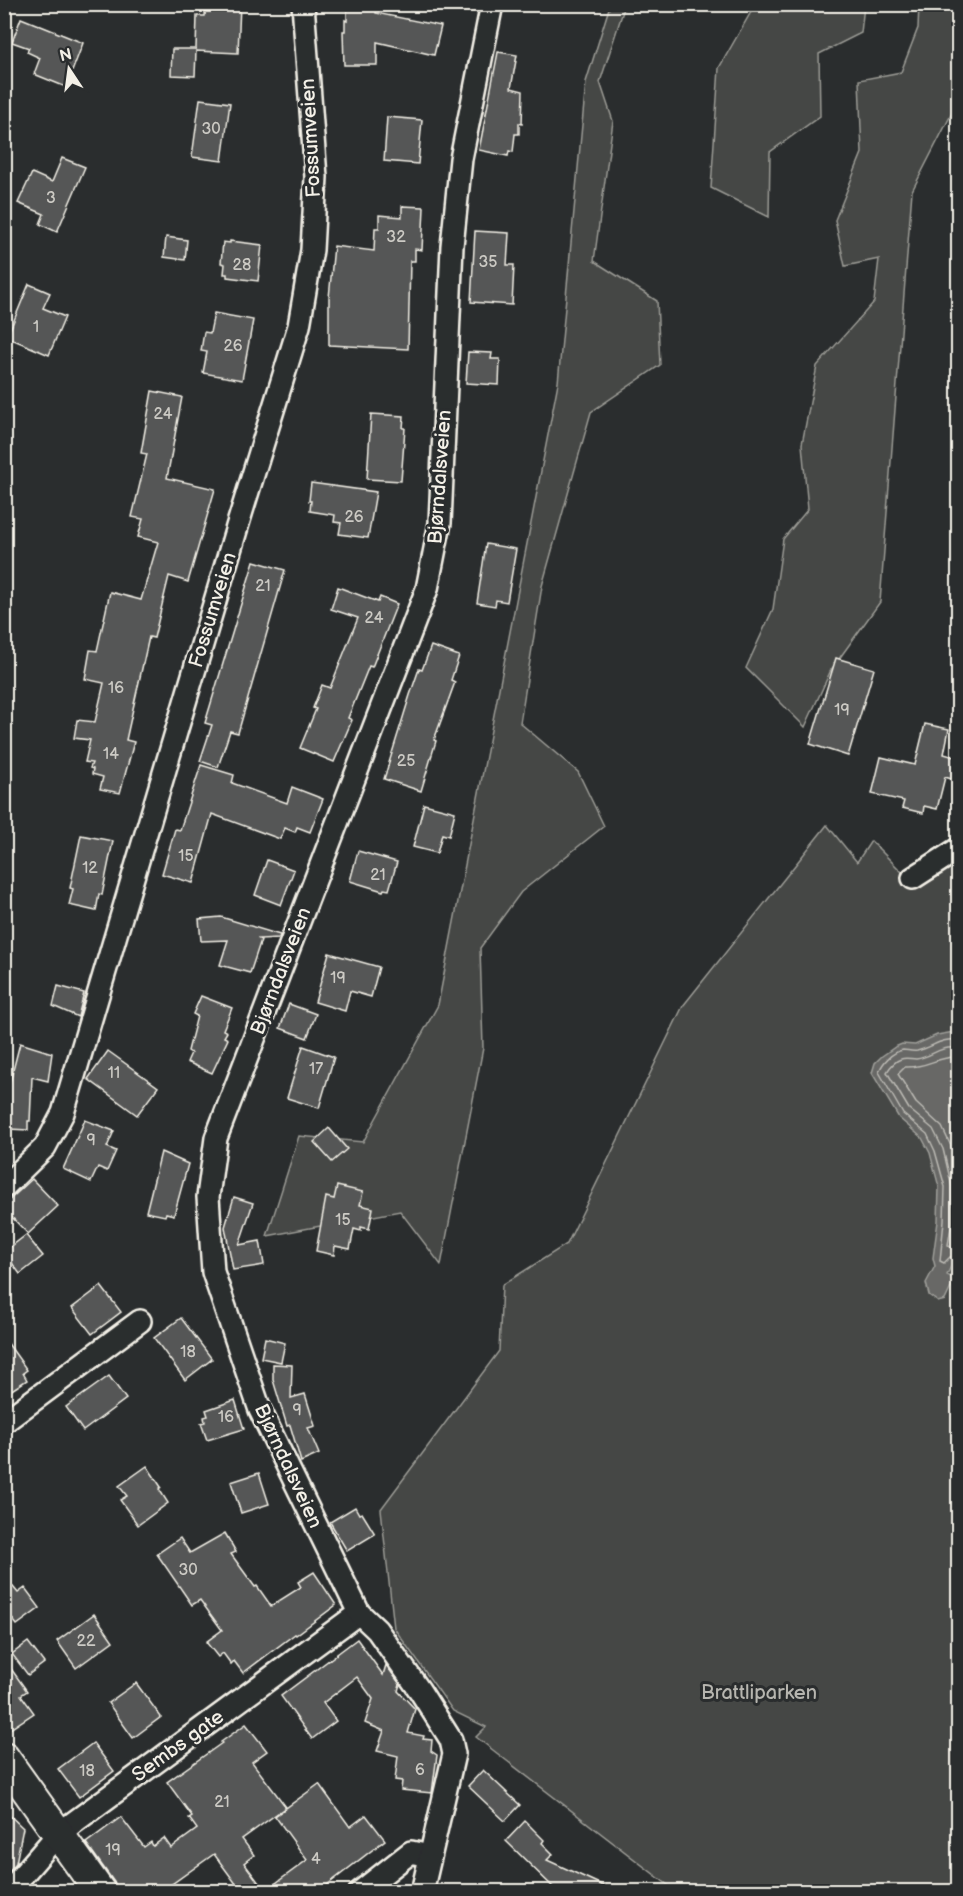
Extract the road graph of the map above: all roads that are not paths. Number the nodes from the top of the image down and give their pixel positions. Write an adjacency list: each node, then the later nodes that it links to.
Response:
1 (303, 4): 5 (street, Fossumveien)
2 (492, 4): 8 (street, Bjørndalsveien)
3 (958, 849): 4 (street)
4 (913, 878)
5 (4, 1187)
6 (140, 1321): 7 (street)
7 (4, 1422)
8 (359, 1613): 10 (street, Sembs gate); 11 (street, Bjørndalsveien)
9 (4, 1758): 10 (street)
10 (58, 1834): 12 (street, Sembs gate); 13 (street)
11 (430, 1856): 14 (street); 15 (street, Bjørndalsveien)
12 (8, 1892)
13 (100, 1892)
14 (360, 1892)
15 (422, 1892)

